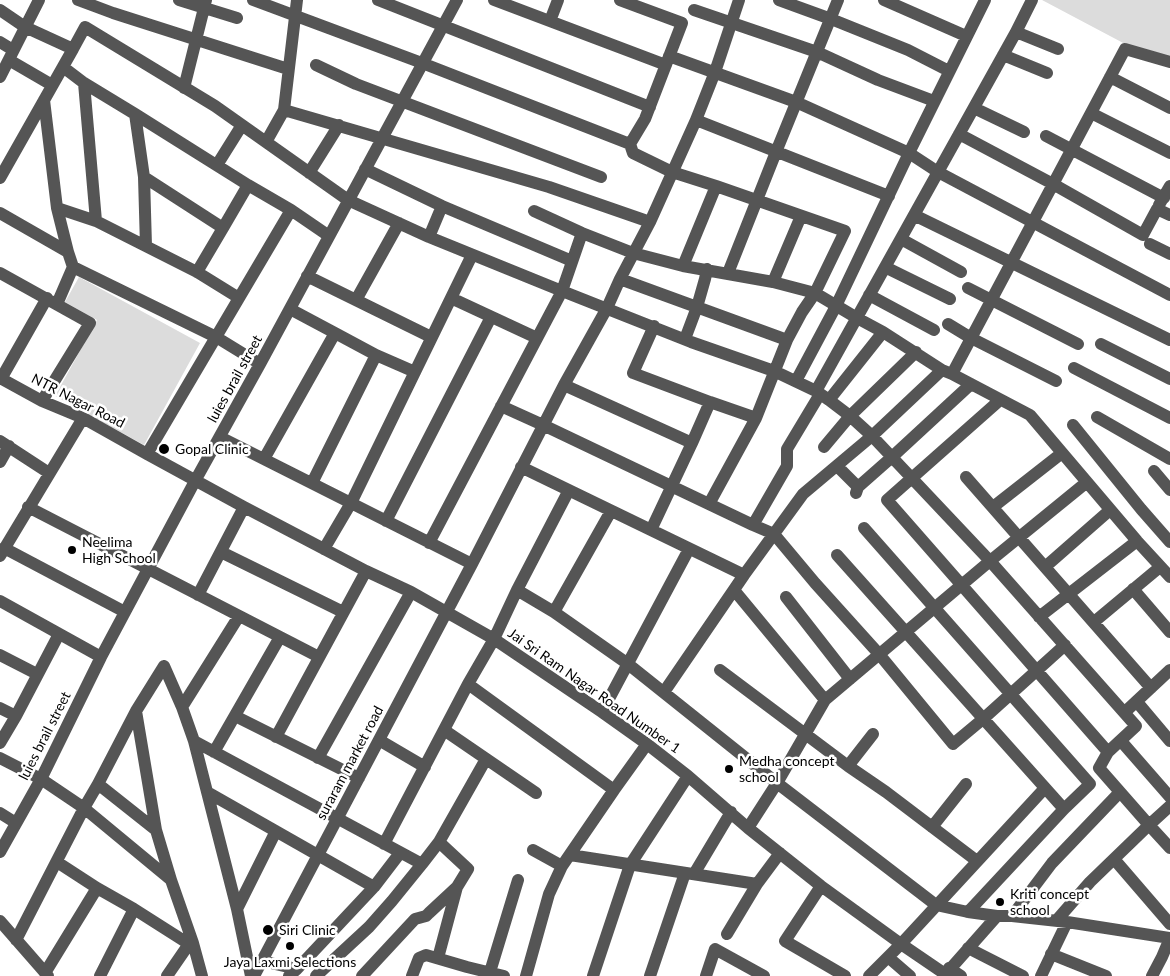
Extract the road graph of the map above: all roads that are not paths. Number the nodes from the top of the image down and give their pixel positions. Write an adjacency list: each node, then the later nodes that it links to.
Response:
1 (38, 0): 26 (street)
2 (78, 0): 29 (street)
3 (179, 0): 17 (street)
4 (253, 0): 20 (street)
5 (297, 0): 20 (street)
6 (378, 0): 25 (street)
7 (457, 0): 25 (street, luies brail street)
8 (494, 0): 23 (street)
9 (558, 0): 23 (street)
10 (620, 0): 36 (street)
11 (739, 0): 24 (street, suraram market road)
12 (779, 0): 22 (street)
13 (838, 0): 22 (street)
14 (884, 0): 28 (street)
15 (1037, 0): 27 (street)
16 (982, 1): 28 (street)
17 (205, 4): 21 (street); 29 (street)
18 (0, 10): 26 (street)
19 (694, 10): 24 (street)
20 (295, 16): 38 (street); 41 (street)
21 (237, 18)
22 (831, 19): 33 (street); 42 (street)
23 (550, 21): 36 (street)
24 (731, 23): 33 (street); 43 (street, suraram market road)
25 (443, 26): 38 (street, luies brail street); 54 (street)
26 (26, 27): 31 (street); 34 (street)
27 (1016, 32): 32 (street); 35 (street)
28 (966, 36): 42 (street)
29 (196, 40): 41 (street); 49 (street)
30 (0, 42): 34 (street)
31 (73, 49): 40 (street); 49 (street)
32 (1058, 49)
33 (817, 52): 52 (street); 53 (street)
34 (11, 55): 46 (street); 48 (street)
35 (1003, 55): 44 (street); 55 (street)
36 (667, 61): 43 (street); 54 (street)
37 (1170, 62): 45 (street)
38 (422, 63): 51 (street, luies brail street); 68 (street)
39 (316, 64): 51 (street)
40 (63, 67): 47 (street); 48 (street)
41 (288, 69): 57 (street)
42 (949, 71): 52 (street)
43 (715, 72): 53 (street); 60 (street, suraram market road)
44 (1047, 73)
45 (1110, 76): 56 (street); 58 (street)
46 (0, 77)
47 (84, 83): 59 (street); 98 (street)
48 (52, 85): 50 (street)
49 (184, 88): 62 (street)
50 (44, 100): 73 (street); 91 (street)
51 (402, 101): 66 (street, luies brail street); 80 (street)
52 (934, 101): 71 (street)
53 (796, 102): 70 (street); 71 (street)
54 (650, 108): 68 (street)
55 (974, 108): 63 (street); 64 (street)
56 (1170, 108)
57 (284, 110): 61 (street); 67 (street)
58 (1091, 113): 69 (street); 72 (street)
59 (135, 114): 74 (street); 79 (street)
60 (696, 120): 70 (street); 76 (street, suraram market road)
61 (339, 125): 66 (street); 78 (street)
62 (242, 126): 67 (street); 74 (street)
63 (1024, 132)
64 (959, 134): 77 (street); 82 (street)
65 (1046, 136): 69 (street)
66 (382, 138): 75 (street, luies brail street); 99 (street)
67 (266, 142): 78 (street)
68 (630, 144): 76 (street)
69 (1071, 150): 82 (street); 89 (street)
70 (776, 152): 86 (street); 88 (street)
71 (909, 153): 77 (street); 86 (street)
72 (1170, 153)
73 (5, 160): 81 (street)
74 (217, 165): 83 (street)
75 (365, 169): 87 (street, luies brail street); 90 (street)
76 (672, 172): 84 (street); 99 (street, suraram market road)
77 (938, 172): 95 (street); 101 (street)
78 (309, 173): 87 (street)
79 (144, 177): 102 (street); 108 (street)
80 (601, 177)
81 (0, 178)
82 (1053, 184): 89 (street); 101 (street)
83 (248, 185): 92 (street); 102 (street)
84 (716, 186): 88 (street); 115 (street)
85 (1170, 186): 89 (street)
86 (889, 196): 137 (street)
87 (348, 200): 100 (street); 104 (street, luies brail street)
88 (757, 201): 97 (street); 121 (street)
89 (1161, 203): 96 (street)
90 (442, 206): 105 (street); 113 (street)
91 (58, 208): 98 (street); 109 (street)
92 (290, 210): 104 (street); 131 (street)
93 (534, 211): 103 (street)
94 (0, 213): 109 (street)
95 (914, 215): 106 (street); 114 (street)
96 (1170, 215)
97 (801, 216): 125 (street); 128 (street)
98 (96, 221): 108 (street)
99 (650, 222): 110 (street, suraram market road)
100 (399, 223): 105 (street); 134 (street)
101 (1032, 223): 114 (street); 130 (street)
102 (223, 228): 119 (street)
103 (582, 233): 110 (street); 113 (street)
104 (329, 236): 122 (street, luies brail street)
105 (429, 237): 112 (street)
106 (901, 239): 116 (street); 120 (street)
107 (1150, 244): 111 (street)
108 (146, 246): 119 (street)
109 (68, 252): 117 (street)
110 (633, 253): 115 (street); 124 (street, suraram market road)
111 (1170, 254)
112 (472, 255): 127 (street); 132 (street)
113 (572, 262): 127 (street)
114 (1011, 263): 133 (street); 154 (street)
115 (683, 266): 118 (street)
116 (885, 266): 129 (street); 135 (street)
117 (74, 267): 136 (street); 148 (street)
118 (707, 270): 121 (street); 138 (street)
119 (197, 272): 131 (street)
120 (961, 272)
121 (728, 273): 125 (street)
122 (307, 276): 134 (street); 140 (street, luies brail street)
123 (2, 278): 136 (street)
124 (620, 279): 138 (street); 139 (street, suraram market road)
125 (773, 282): 128 (street)
126 (968, 288): 133 (street)
127 (562, 291): 139 (street); 150 (street)
128 (815, 293): 137 (street); 153 (street)
129 (869, 295): 142 (street); 145 (street)
130 (1170, 295)
131 (240, 298): 148 (street)
132 (451, 298): 141 (street); 149 (street)
133 (992, 299): 151 (street); 155 (street)
134 (356, 300): 149 (street)
135 (950, 300)
136 (52, 301): 164 (street); 172 (street)
137 (836, 306): 142 (street); 167 (street)
138 (697, 307): 152 (street); 153 (street)
139 (607, 308): 144 (street); 169 (street, suraram market road)
140 (290, 309): 147 (street); 159 (street, luies brail street)
141 (492, 317): 150 (street); 212 (street)
142 (857, 318): 146 (street); 170 (street)
143 (948, 324): 151 (street)
144 (654, 326): 152 (street); 173 (street)
145 (934, 330)
146 (883, 332): 157 (street); 170 (street)
147 (335, 333): 158 (street); 191 (street)
148 (216, 337): 159 (street); 189 (street)
149 (432, 337): 162 (street)
150 (537, 338): 174 (street)
151 (971, 338): 163 (street); 166 (street)
152 (685, 339): 161 (street)
153 (787, 340): 161 (street)
154 (1170, 340)
155 (1078, 344)
156 (1101, 344): 165 (street)
157 (916, 352): 163 (street); 175 (street)
158 (376, 355): 162 (street); 201 (street)
159 (260, 364): 183 (street, luies brail street)
160 (1074, 368): 179 (street)
161 (774, 371): 167 (street); 178 (street)
162 (414, 372): 205 (street)
163 (947, 372): 168 (street); 182 (street)
164 (1, 378): 172 (street, NTR Nagar Road)
165 (1170, 379)
166 (1056, 380)
167 (796, 381): 170 (street)
168 (970, 384): 171 (street); 190 (street)
169 (564, 385): 180 (street, suraram market road); 184 (street)
170 (822, 395): 175 (street); 213 (street)
171 (1000, 400): 187 (street); 198 (street)
172 (42, 401): 177 (street, NTR Nagar Road)
173 (710, 402): 178 (street); 184 (street)
174 (501, 406): 180 (street); 220 (street)
175 (850, 416): 182 (street); 186 (street)
176 (1098, 417): 188 (street)
177 (82, 418): 189 (street, NTR Nagar Road); 196 (street)
178 (756, 418): 206 (street)
179 (1170, 418)
180 (543, 425): 194 (street, suraram market road); 202 (street)
181 (1073, 425): 219 (street)
182 (872, 436): 190 (street); 193 (street)
183 (220, 437): 191 (street); 199 (street, luies brail street)
184 (692, 443): 202 (street)
185 (4, 444): 192 (street); 196 (street)
186 (824, 447)
187 (1062, 453): 200 (street); 209 (street)
188 (1168, 453)
189 (147, 454): 199 (street, NTR Nagar Road)
190 (892, 457): 193 (street); 198 (street)
191 (264, 459): 201 (street)
192 (0, 462)
193 (837, 466): 216 (street)
194 (521, 467): 203 (street); 227 (street, suraram market road)
195 (1154, 471): 204 (street)
196 (49, 473): 207 (street)
197 (966, 477): 209 (street)
198 (912, 478): 226 (street); 234 (street)
199 (195, 481): 208 (street, Jai Sri Ram Nagar Road Number 1); 230 (street, luies brail street)
200 (1088, 482): 210 (street); 217 (street)
201 (312, 483): 205 (street)
202 (672, 486): 206 (street); 215 (street)
203 (569, 490): 211 (street); 236 (street)
204 (1170, 490)
205 (351, 503): 212 (street); 221 (street)
206 (709, 504): 213 (street)
207 (28, 507): 223 (street); 230 (street)
208 (244, 507): 221 (street, Jai Sri Ram Nagar Road Number 1); 224 (street)
209 (993, 507): 217 (street)
210 (1110, 510): 218 (street); 228 (street)
211 (611, 511): 215 (street); 246 (street)
212 (386, 521): 220 (street)
213 (753, 525): 216 (street)
214 (864, 528): 243 (street)
215 (651, 530): 222 (street)
216 (774, 534): 232 (street); 257 (street)
217 (1019, 538): 226 (street); 228 (street)
218 (1137, 541): 229 (street); 239 (street)
219 (1170, 542)
220 (429, 543): 227 (street)
221 (324, 549): 231 (street, Jai Sri Ram Nagar Road Number 1)
222 (689, 549): 232 (street); 261 (street)
223 (2, 552): 244 (street)
224 (221, 552): 240 (street); 245 (street)
225 (837, 555): 251 (street)
226 (990, 561): 234 (street); 249 (street)
227 (472, 564): 247 (street, suraram market road)
228 (1045, 567): 239 (street)
229 (1160, 567): 233 (street); 235 (street)
230 (149, 569): 240 (street); 244 (street, luies brail street)
231 (366, 571): 238 (street, Jai Sri Ram Nagar Road Number 1); 245 (street)
232 (744, 576): 237 (street)
233 (1170, 577)
234 (961, 585): 243 (street); 263 (street)
235 (1133, 589): 250 (street); 252 (street)
236 (517, 590): 246 (street); 255 (street)
237 (734, 590): 269 (street); 271 (street)
238 (410, 592): 247 (street, Jai Sri Ram Nagar Road Number 1); 294 (street)
239 (1069, 594): 249 (street); 250 (street)
240 (198, 595): 248 (street)
241 (786, 597): 266 (street)
242 (0, 601): 253 (street)
243 (935, 608): 251 (street); 270 (street)
244 (125, 612): 259 (street, luies brail street)
245 (343, 612): 260 (street)
246 (554, 612): 261 (street)
247 (446, 613): 255 (street, Jai Sri Ram Nagar Road Number 1); 285 (street, suraram market road)
248 (239, 616): 254 (street); 273 (street)
249 (1039, 617): 256 (street)
250 (1094, 622): 268 (street)
251 (906, 632): 257 (street); 280 (street)
252 (1170, 632)
253 (59, 634): 259 (street); 265 (street)
254 (280, 637): 260 (street); 279 (street)
255 (494, 639): 267 (street); 276 (street, Jai Sri Ram Nagar Road Number 1)
256 (1065, 645): 263 (street); 277 (street)
257 (879, 654): 266 (street); 280 (street)
258 (0, 655): 265 (street)
259 (101, 657): 300 (street, luies brail street)
260 (319, 657): 284 (street)
261 (628, 664): 269 (street); 276 (street)
262 (720, 670): 282 (street)
263 (1036, 670): 270 (street); 292 (street)
264 (1170, 670): 268 (street)
265 (37, 674): 278 (street)
266 (850, 680): 271 (street)
267 (468, 684): 281 (street); 305 (street)
268 (1152, 688): 272 (street)
269 (664, 692): 301 (street)
270 (1010, 693): 280 (street); 312 (street)
271 (825, 700): 282 (street)
272 (1137, 702): 277 (street); 288 (street)
273 (182, 707): 275 (street); 286 (street)
274 (0, 708): 278 (street)
275 (136, 711): 302 (street); 320 (street)
276 (602, 712): 290 (street, Jai Sri Ram Nagar Road Number 1)
277 (1125, 712): 287 (street)
278 (16, 716): 289 (street)
279 (235, 716): 284 (street); 291 (street)
280 (983, 719): 304 (street)
281 (444, 730): 295 (street); 297 (street)
282 (805, 734): 296 (street); 301 (street)
283 (873, 734): 296 (street)
284 (276, 737): 294 (street)
285 (379, 740): 297 (street); 299 (street, suraram market road)
286 (194, 741): 291 (street); 306 (street)
287 (1121, 741): 292 (street); 309 (street)
288 (1170, 741)
289 (0, 742)
290 (647, 744): 298 (street, Jai Sri Ram Nagar Road Number 1); 305 (street)
291 (214, 752): 315 (street)
292 (1108, 752): 307 (street)
293 (0, 758): 300 (street)
294 (318, 758): 299 (street)
295 (486, 759): 308 (street); 322 (street)
296 (848, 766): 318 (street)
297 (425, 767): 323 (street)
298 (688, 776): 313 (street, Jai Sri Ram Nagar Road Number 1); 335 (street)
299 (359, 778): 315 (street, suraram market road)
300 (41, 780): 311 (street); 316 (street, luies brail street)
301 (777, 783): 319 (street); 345 (street)
302 (98, 784): 311 (street); 320 (street)
303 (966, 784): 318 (street)
304 (1045, 788): 312 (street); 332 (street)
305 (614, 790): 330 (street)
306 (207, 792): 321 (street); 347 (street)
307 (1120, 792): 317 (street); 350 (street)
308 (536, 793)
309 (1170, 797)
310 (1170, 806): 317 (street)
311 (84, 808): 333 (street); 338 (street)
312 (1064, 809): 348 (street)
313 (731, 812): 319 (street, Jai Sri Ram Nagar Road Number 1); 337 (street)
314 (0, 813): 316 (street)
315 (338, 819): 323 (street); 329 (street, suraram market road)
316 (16, 823): 326 (street, luies brail street)
317 (1149, 825): 324 (street); 331 (street)
318 (932, 827): 332 (street)
319 (748, 828): 328 (street, Jai Sri Ram Nagar Road Number 1)
320 (156, 830): 338 (street)
321 (276, 831): 329 (street); 347 (street)
322 (439, 842): 334 (street); 343 (street)
323 (384, 844): 327 (street)
324 (1170, 848)
325 (532, 850): 336 (street)
326 (0, 852)
327 (400, 852): 334 (street); 342 (street)
328 (780, 853): 340 (street); 341 (street, Jai Sri Ram Nagar Road Number 1)
329 (318, 855): 342 (street); 364 (street, suraram market road)
330 (570, 855): 335 (street); 336 (street)
331 (1114, 859): 352 (street); 353 (street)
332 (977, 861): 345 (street)
333 (58, 862): 344 (street); 356 (street)
334 (422, 864): 374 (street)
335 (630, 864): 337 (street); 379 (street)
336 (562, 866): 378 (street)
337 (689, 874): 340 (street); 380 (street)
338 (171, 880): 357 (street)
339 (518, 880): 367 (street)
340 (757, 884): 354 (street)
341 (821, 886): 358 (street, Jai Sri Ram Nagar Road Number 1); 383 (street)
342 (374, 887): 366 (street)
343 (458, 887): 362 (street); 375 (street)
344 (96, 888): 346 (street); 369 (street)
345 (936, 904): 348 (street); 358 (street)
346 (134, 909): 357 (street); 370 (street)
347 (237, 909): 373 (street)
348 (968, 912): 349 (street)
349 (997, 916): 350 (street); 359 (street)
350 (1012, 916): 352 (street)
351 (0, 920): 356 (street)
352 (1062, 921): 355 (street); 360 (street)
353 (1170, 924)
354 (727, 934)
355 (1170, 938): 363 (street)
356 (16, 940): 369 (street)
357 (191, 944): 371 (street); 372 (street)
358 (901, 944): 361 (street); 368 (street, Jai Sri Ram Nagar Road Number 1)
359 (968, 948): 368 (street); 387 (street)
360 (1051, 954): 388 (street); 389 (street)
361 (888, 957): 384 (street); 385 (street)
362 (438, 958): 365 (street); 376 (street)
363 (1166, 959): 390 (street)
364 (262, 960): 366 (street); 373 (street, suraram market road)
365 (466, 971): 367 (street)
366 (293, 972)
367 (490, 972): 377 (street)
368 (946, 973): 386 (street, Jai Sri Ram Nagar Road Number 1)
369 (47, 974)
370 (100, 976)
371 (168, 976)
372 (202, 976)
373 (253, 976)
374 (316, 976)
375 (362, 976)
376 (412, 976)
377 (504, 976)
378 (526, 976)
379 (593, 976)
380 (650, 976)
381 (706, 976): 382 (street)
382 (764, 976)
383 (846, 976)
384 (869, 976)
385 (910, 976)
386 (961, 976)
387 (1023, 976)
388 (1041, 976)
389 (1106, 976)
390 (1152, 976)

